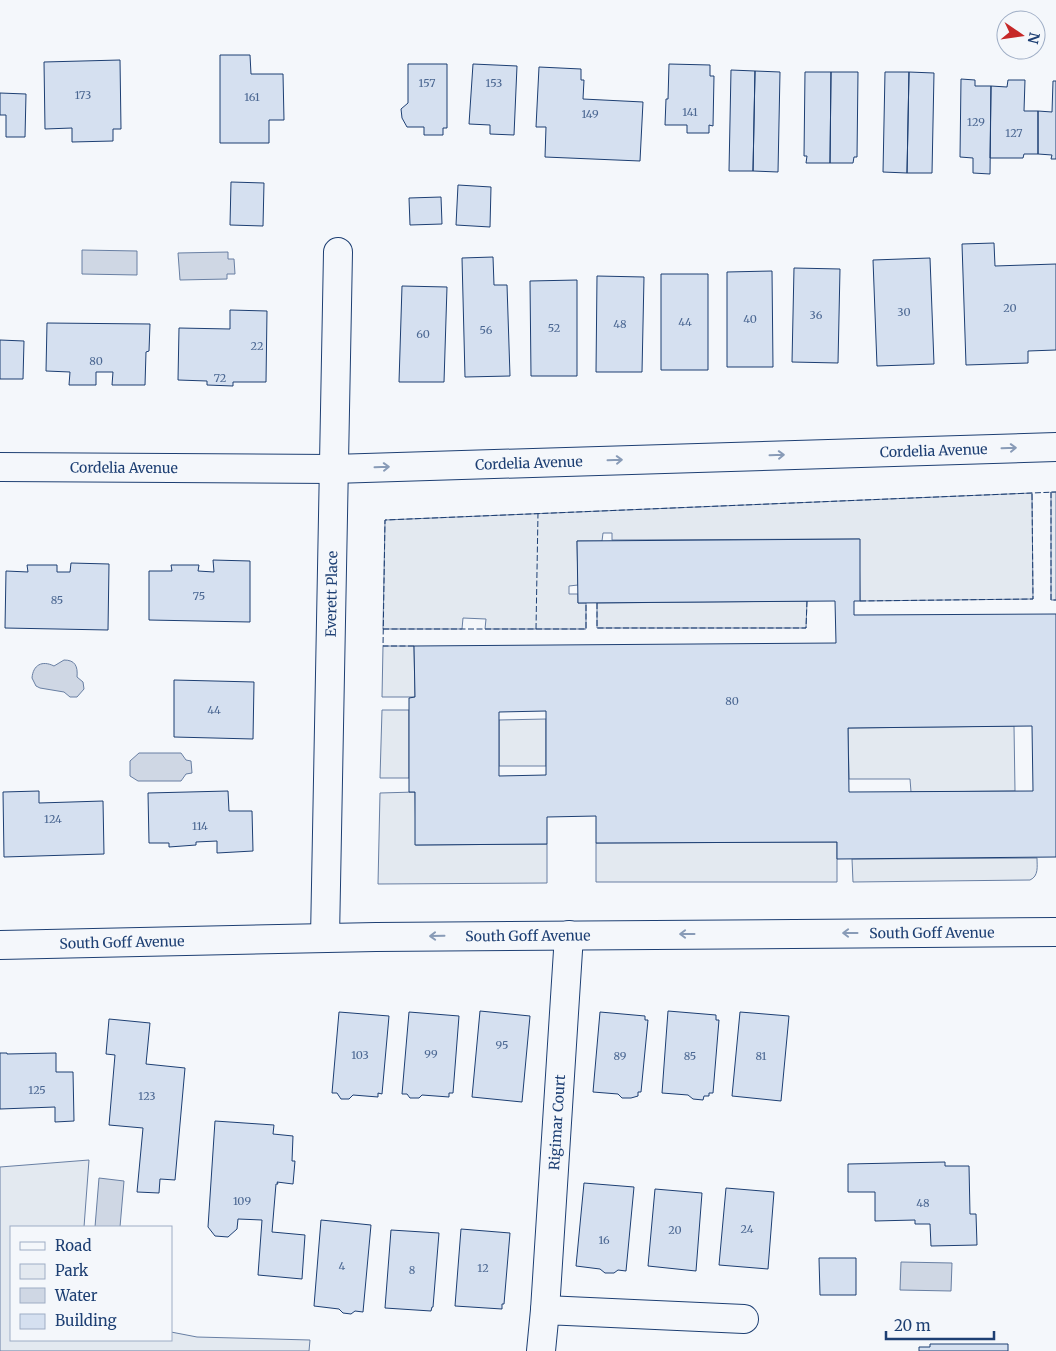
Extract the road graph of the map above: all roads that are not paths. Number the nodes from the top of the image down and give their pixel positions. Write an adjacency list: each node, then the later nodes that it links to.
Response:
1 (338, 252): 4 (street, Everett Place)
2 (1056, 447): 4 (street, Cordelia Avenue, one-way to 2)
3 (0, 467): 4 (street, Cordelia Avenue)
4 (333, 469): 7 (street, Everett Place)
5 (1056, 932): 6 (street, South Goff Avenue, one-way to 6)
6 (569, 935): 7 (street, South Goff Avenue, one-way to 7); 9 (street, Rigimar Court)
7 (325, 938): 8 (street, South Goff Avenue)
8 (0, 945)
9 (545, 1310): 10 (street); 11 (street, Rigimar Court)
10 (744, 1318)
11 (541, 1351)

